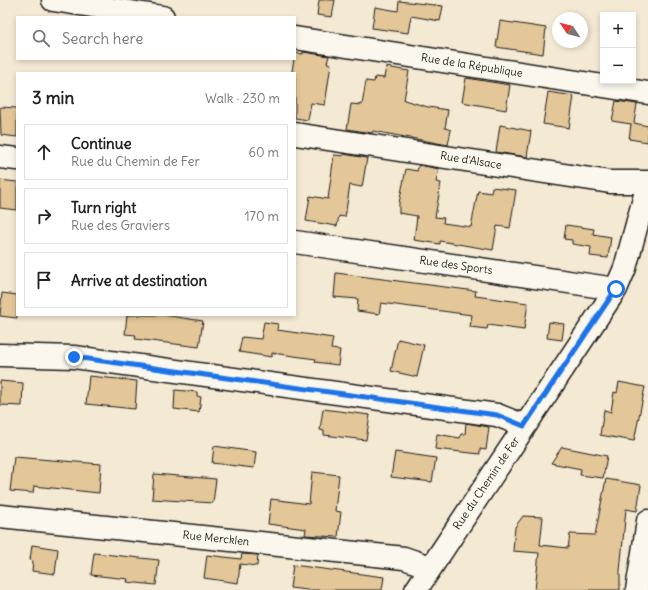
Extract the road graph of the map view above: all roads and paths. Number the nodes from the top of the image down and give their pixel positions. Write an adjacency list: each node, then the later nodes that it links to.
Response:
1 (54, 0): 2 (street)
2 (157, 16)
3 (296, 38): 4 (street, Rue de la République)
4 (648, 93)
5 (296, 134): 8 (street, Rue d'Alsace)
6 (0, 157): 7 (street)
7 (16, 159)
8 (648, 183): 10 (street, Rue du Chemin de Fer)
9 (296, 242): 10 (street, Rue des Sports)
10 (616, 289): 12 (street, Rue du Chemin de Fer)
11 (0, 355): 12 (street)
12 (524, 426): 15 (street, Rue du Chemin de Fer)
13 (0, 516): 15 (street, Rue Mercklen)
14 (648, 521): 16 (street)
15 (430, 567): 17 (street, Rue du Chemin de Fer)
16 (642, 579)
17 (416, 590)

